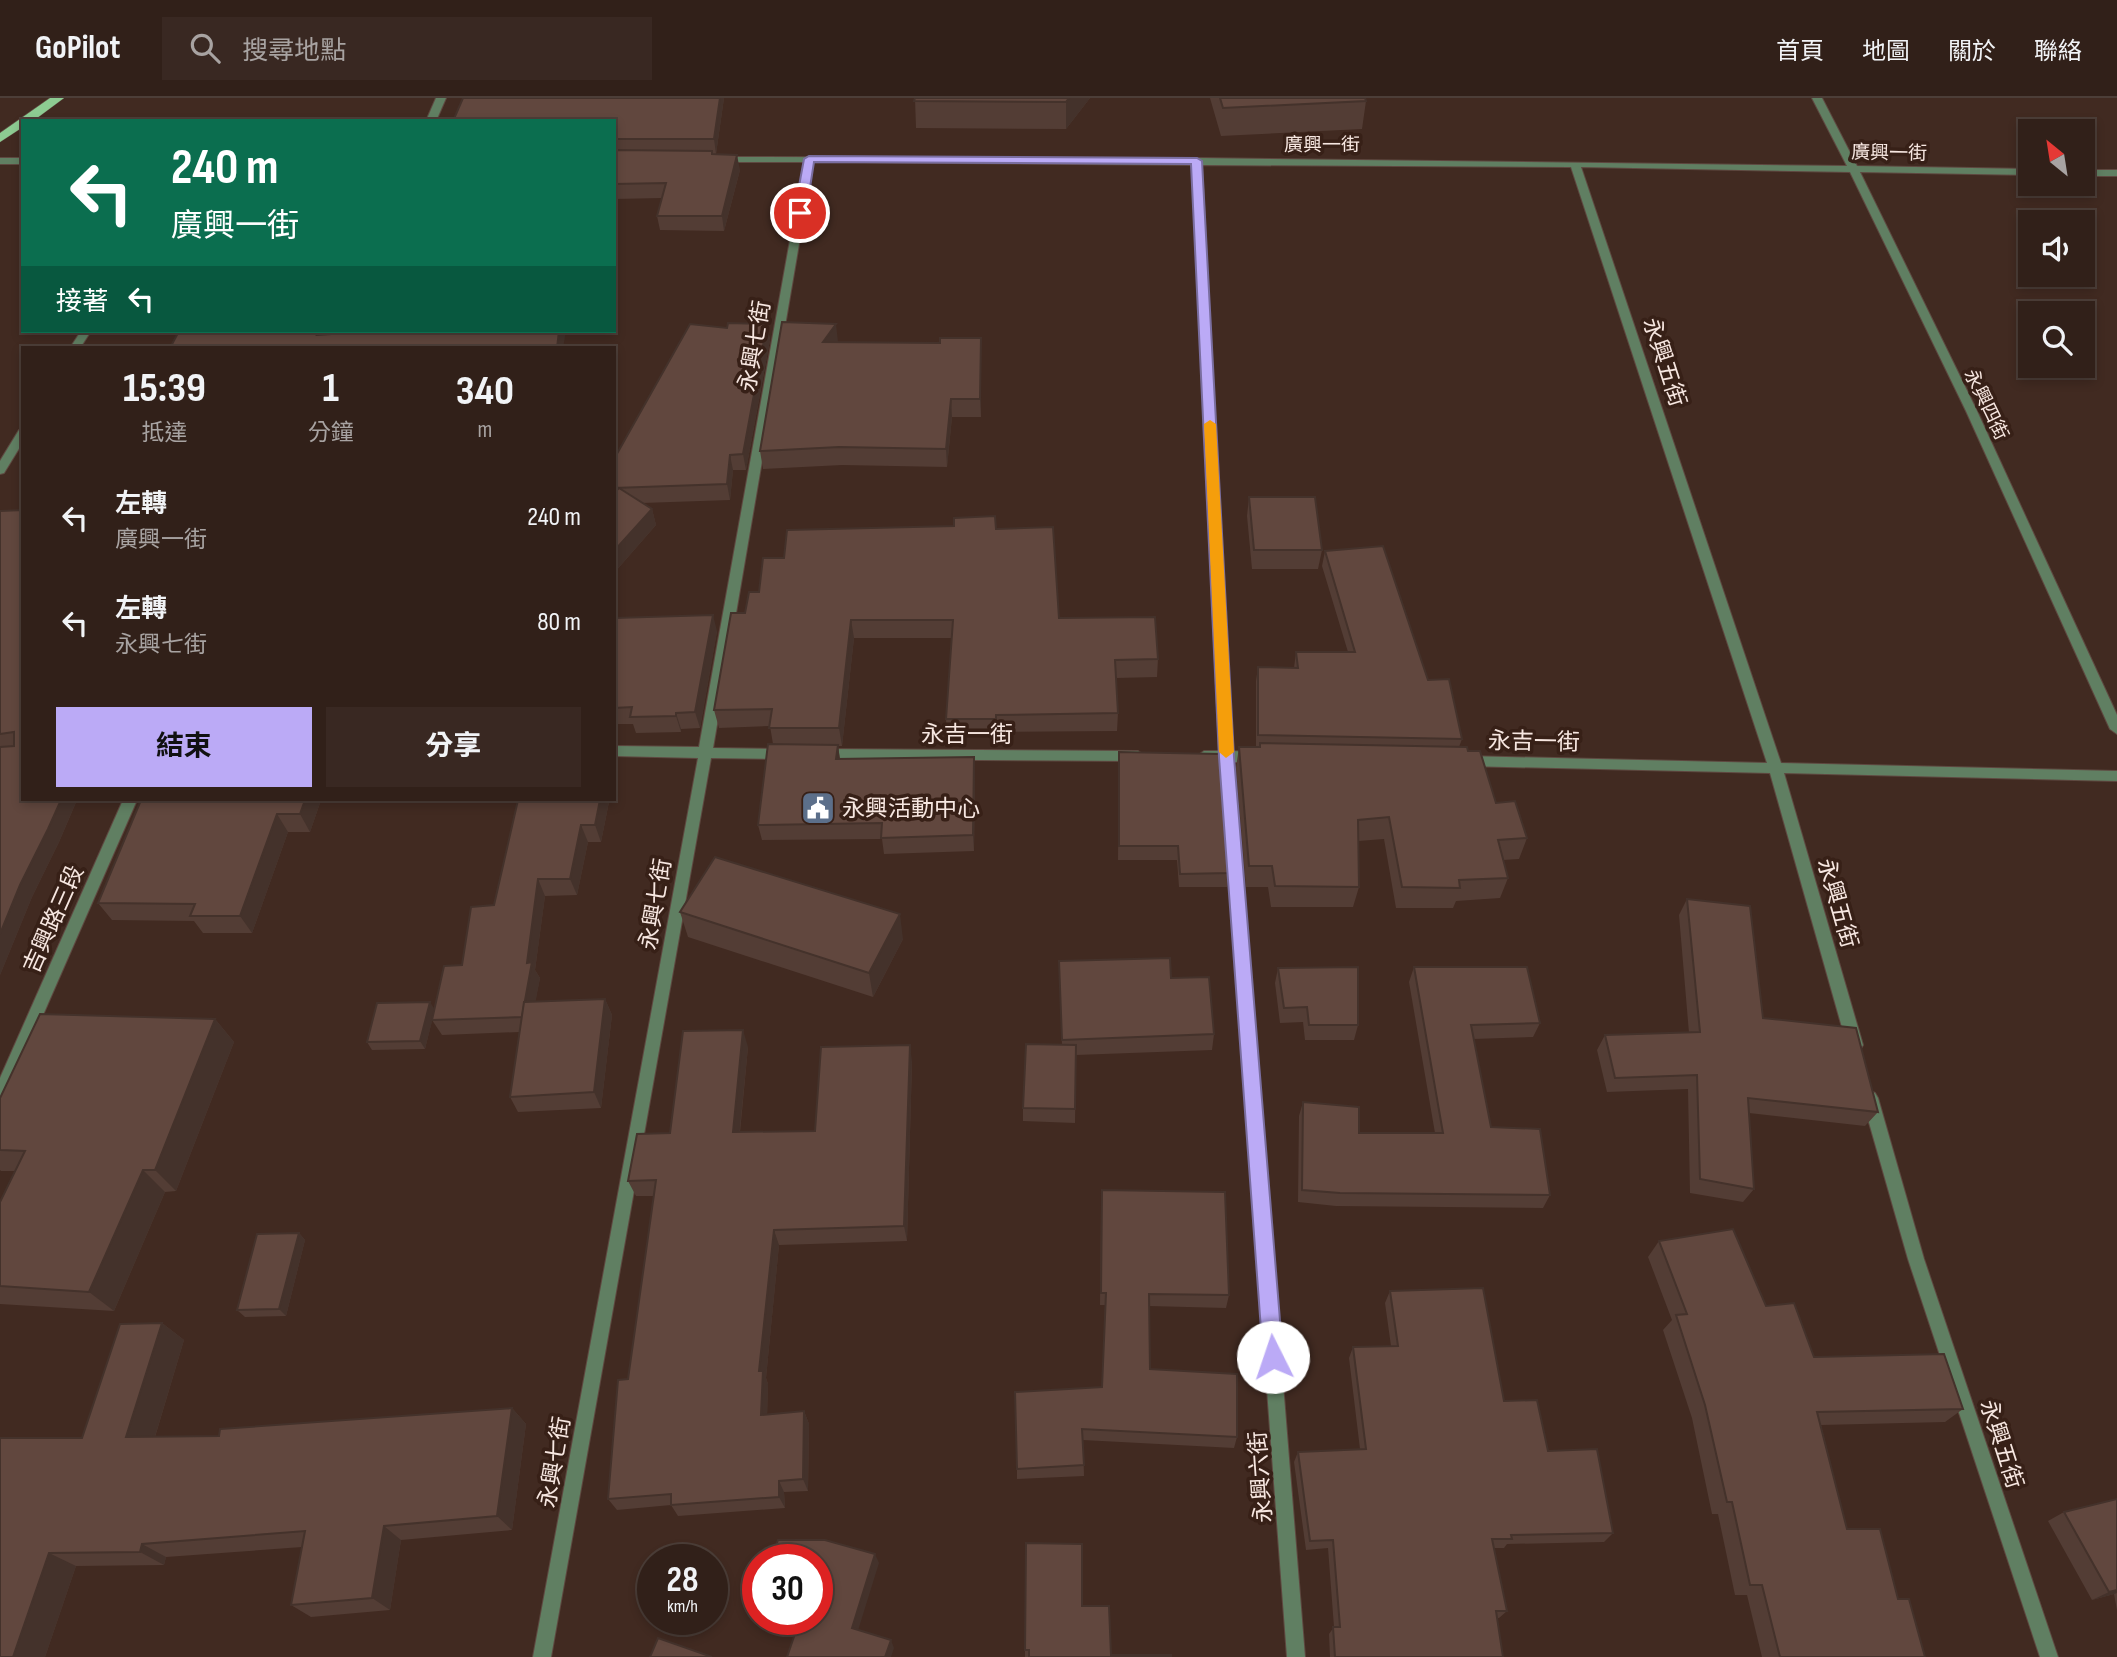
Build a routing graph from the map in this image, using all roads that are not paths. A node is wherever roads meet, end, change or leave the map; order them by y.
1 (58, 98) edge
2 (441, 98) edge
3 (1817, 98) edge
4 (27, 119) edge
5 (432, 119) edge
6 (21, 123) edge
7 (0, 138) edge
8 (712, 159) edge
9 (809, 159) junction
10 (0, 161) edge
11 (21, 161) edge
12 (1197, 161) junction
13 (1576, 164) junction
14 (1855, 169) junction
15 (2018, 172) edge
16 (2095, 173) edge
17 (2117, 173) edge
18 (21, 436) edge
19 (0, 470) edge
20 (2117, 729) edge
21 (616, 751) edge
22 (705, 753) junction
23 (1158, 756) edge
24 (1185, 756) edge
25 (1226, 757) junction
26 (1268, 757) edge
27 (1446, 760) edge
28 (1775, 766) junction
29 (2117, 776) edge
30 (130, 801) edge
31 (1859, 1059) edge
32 (1866, 1086) edge
33 (0, 1095) edge
34 (542, 1657) edge
35 (1296, 1657) edge
36 (2049, 1657) edge

1 - 4 main road
2 - 5 street
3 - 14 street, 永興四街
6 - 7 main road
8 - 9 street, 廣興一街
9 - 12 street, 廣興一街
9 - 22 street, 永興七街
10 - 11 street
12 - 13 street, 廣興一街
12 - 25 street, 永興六街
13 - 14 street, 廣興一街
13 - 28 street, 永興五街
14 - 15 street, 廣興一街
14 - 20 street, 永興四街
16 - 17 street
18 - 19 street
21 - 22 street, 永吉一街
22 - 23 street, 永吉一街
22 - 34 street, 永興七街
24 - 25 street
25 - 26 street
25 - 35 street, 永興六街
27 - 28 street, 永吉一街
28 - 29 street, 永吉一街
28 - 31 street, 永興五街
30 - 33 street, 吉興路三段
32 - 36 street, 永興五街

